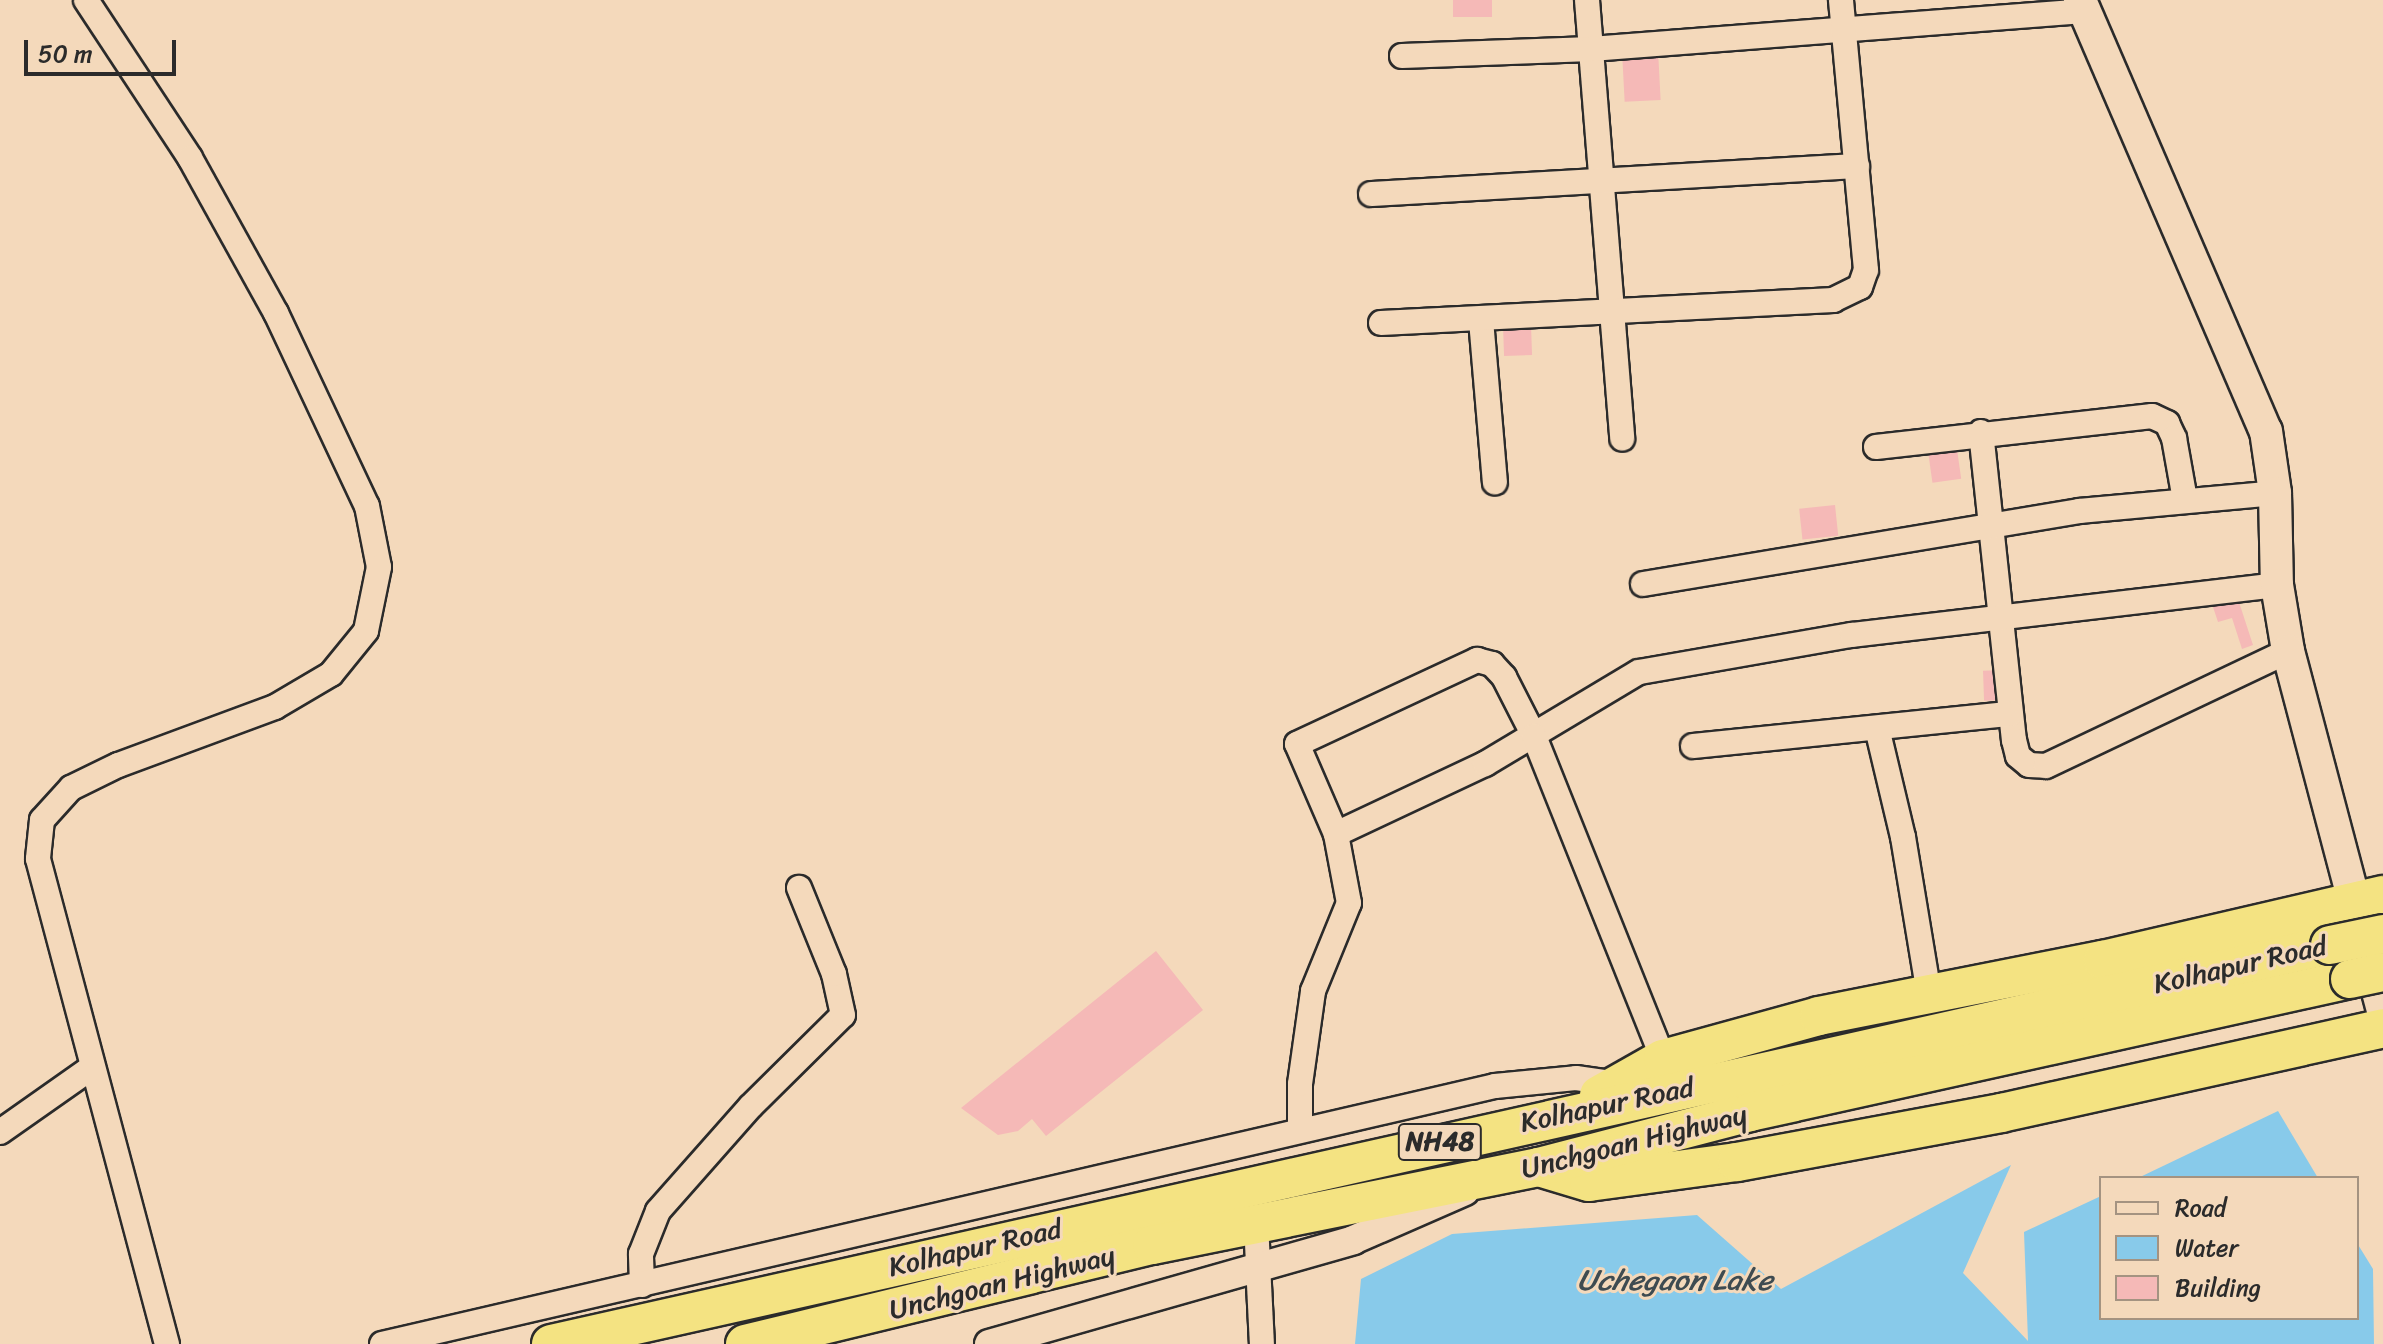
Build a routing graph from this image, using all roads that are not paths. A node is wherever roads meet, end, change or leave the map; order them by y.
1 (86, 0) edge
2 (1587, 0) edge
3 (1841, 0) edge
4 (2082, 6) edge
5 (1843, 30) junction
6 (1591, 49) junction
7 (1402, 56) dead end
8 (1857, 166) junction
9 (1605, 182) junction
10 (1371, 194) dead end
11 (1616, 311) junction
12 (1481, 320) junction
13 (1381, 323) dead end
14 (1981, 432) junction
15 (1622, 439) dead end
16 (1876, 447) dead end
17 (1495, 482) dead end
18 (2275, 493) junction
19 (2185, 500) junction
20 (1989, 526) junction
21 (1643, 584) dead end
22 (2277, 585) junction
23 (2003, 620) junction
24 (2288, 651) junction
25 (2010, 714) junction
26 (1877, 728) junction
27 (1534, 736) junction
28 (1693, 746) dead end
29 (1336, 834) junction
30 (799, 888) dead end
31 (2368, 898) edge
32 (2383, 934) edge
33 (2366, 975) edge
34 (1929, 994) junction
35 (2383, 1010) edge
36 (2383, 1028) edge
37 (1663, 1059) junction
38 (91, 1068) junction
39 (1618, 1084) junction
40 (1562, 1116) junction
41 (1300, 1128) junction
42 (0, 1132) edge
43 (1539, 1167) junction
44 (1494, 1177) junction
45 (1256, 1223) junction
46 (1259, 1267) junction
47 (642, 1285) junction
48 (167, 1344) edge
49 (382, 1344) edge
50 (551, 1344) edge
51 (745, 1344) edge
52 (989, 1344) edge
53 (1262, 1344) edge

1 - 38 street
2 - 6 street
3 - 5 street
4 - 5 street
4 - 18 main road
5 - 6 street
5 - 8 street
6 - 7 street
6 - 9 street
8 - 9 street
8 - 11 street
9 - 10 street
9 - 11 street
11 - 12 street
11 - 15 street
12 - 13 street
12 - 17 street
14 - 16 street
14 - 19 street
14 - 20 street
18 - 19 street
18 - 22 main road
19 - 20 street
20 - 21 street
20 - 23 street
22 - 23 street
22 - 24 main road
23 - 25 street
23 - 27 street
24 - 25 street
24 - 31 main road
25 - 26 street
26 - 28 street
26 - 34 street
27 - 29 street
27 - 29 street
27 - 37 street
29 - 41 street
30 - 47 street
31 - 34 highway
31 - 35 main road
32 - 40 highway, Kolhapur Road / NH48, bridge
33 - 43 highway, Unchgoan Highway / NH48
34 - 37 highway
36 - 43 highway
37 - 39 highway
38 - 42 street
38 - 48 street
39 - 40 highway
39 - 41 street
40 - 50 highway, Kolhapur Road / NH48
41 - 47 street
43 - 44 highway, Unchgoan Highway / NH48
44 - 45 highway, Unchgoan Highway / NH48
44 - 46 street
45 - 46 street
45 - 51 highway, Unchgoan Highway / NH48
46 - 52 street
46 - 53 street
47 - 49 street

